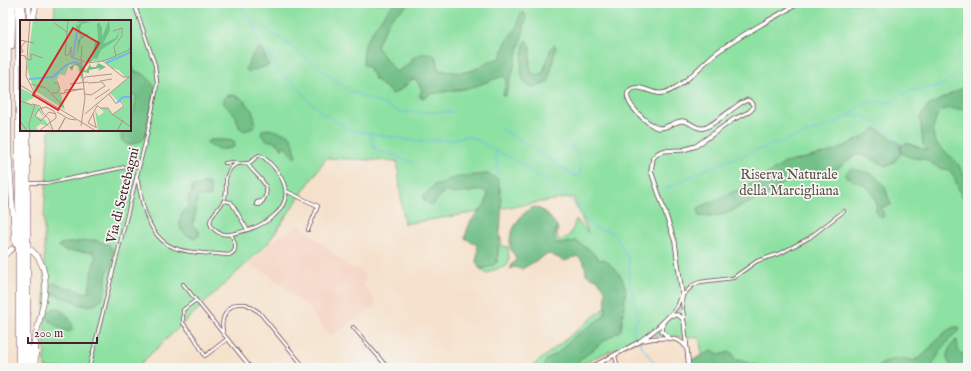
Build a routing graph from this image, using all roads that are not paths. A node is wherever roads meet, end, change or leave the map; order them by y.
1 (8, 3) edge
2 (13, 3) edge
3 (18, 3) edge
4 (24, 3) edge
5 (29, 3) edge
6 (36, 3) edge
7 (134, 3) edge
8 (799, 3) edge
9 (24, 20) edge
10 (29, 20) edge
11 (34, 20) edge
12 (9, 88) junction
13 (23, 131) edge
14 (28, 131) edge
15 (8, 142) junction
16 (225, 163) dead end
17 (247, 163) junction
18 (140, 164) junction
19 (236, 164) junction
20 (137, 178) junction
21 (32, 183) dead end
22 (134, 189) junction
23 (140, 190) junction
24 (286, 191) junction
25 (224, 201) junction
26 (263, 201) dead end
27 (3, 206) edge
28 (844, 211) dead end
29 (247, 229) junction
30 (308, 230) dead end
31 (231, 234) junction
32 (12, 249) dead end
33 (31, 250) dead end
34 (3, 256) edge
35 (183, 284) dead end
36 (682, 295) junction
37 (196, 300) junction
38 (18, 309) junction
39 (670, 315) junction
40 (40, 318) junction
41 (664, 321) junction
42 (684, 322) junction
43 (354, 327) dead end
44 (685, 329) junction
45 (224, 335) junction
46 (227, 339) junction
47 (672, 339) junction
48 (639, 342) junction
49 (686, 349) junction
50 (614, 356) junction
51 (18, 368) edge
52 (23, 368) edge
53 (29, 368) edge
54 (36, 368) edge
55 (89, 368) edge
56 (251, 368) edge
57 (305, 368) edge
58 (388, 368) edge
59 (590, 368) edge
60 (618, 368) edge
61 (689, 368) edge

1 - 12 highway
2 - 12 highway
3 - 38 highway
4 - 9 highway
5 - 10 highway
6 - 11 highway
7 - 18 street, Via di Settebagni
8 - 36 street
12 - 15 highway
13 - 52 highway
14 - 53 highway
15 - 27 highway
15 - 38 highway
16 - 19 street
17 - 19 street
17 - 24 street
17 - 26 street
18 - 20 street, Via di Settebagni
18 - 21 street
19 - 25 street
20 - 22 street, Via di Settebagni
20 - 23 street
22 - 23 street
22 - 55 street, Via di Settebagni
23 - 31 street
24 - 29 street
24 - 30 street
25 - 29 street
25 - 31 street
28 - 36 street
29 - 31 street
32 - 34 highway
33 - 40 highway
35 - 37 street
36 - 39 street
36 - 42 street
37 - 45 street
37 - 46 street
38 - 51 highway
39 - 41 street
39 - 42 street
40 - 53 highway
40 - 54 highway
41 - 47 street
41 - 48 street
42 - 44 street
43 - 58 street
44 - 47 street
44 - 49 street
45 - 46 street
45 - 57 street
46 - 56 street
47 - 48 street
47 - 49 street
48 - 50 street
49 - 61 street
50 - 59 street
50 - 60 street

